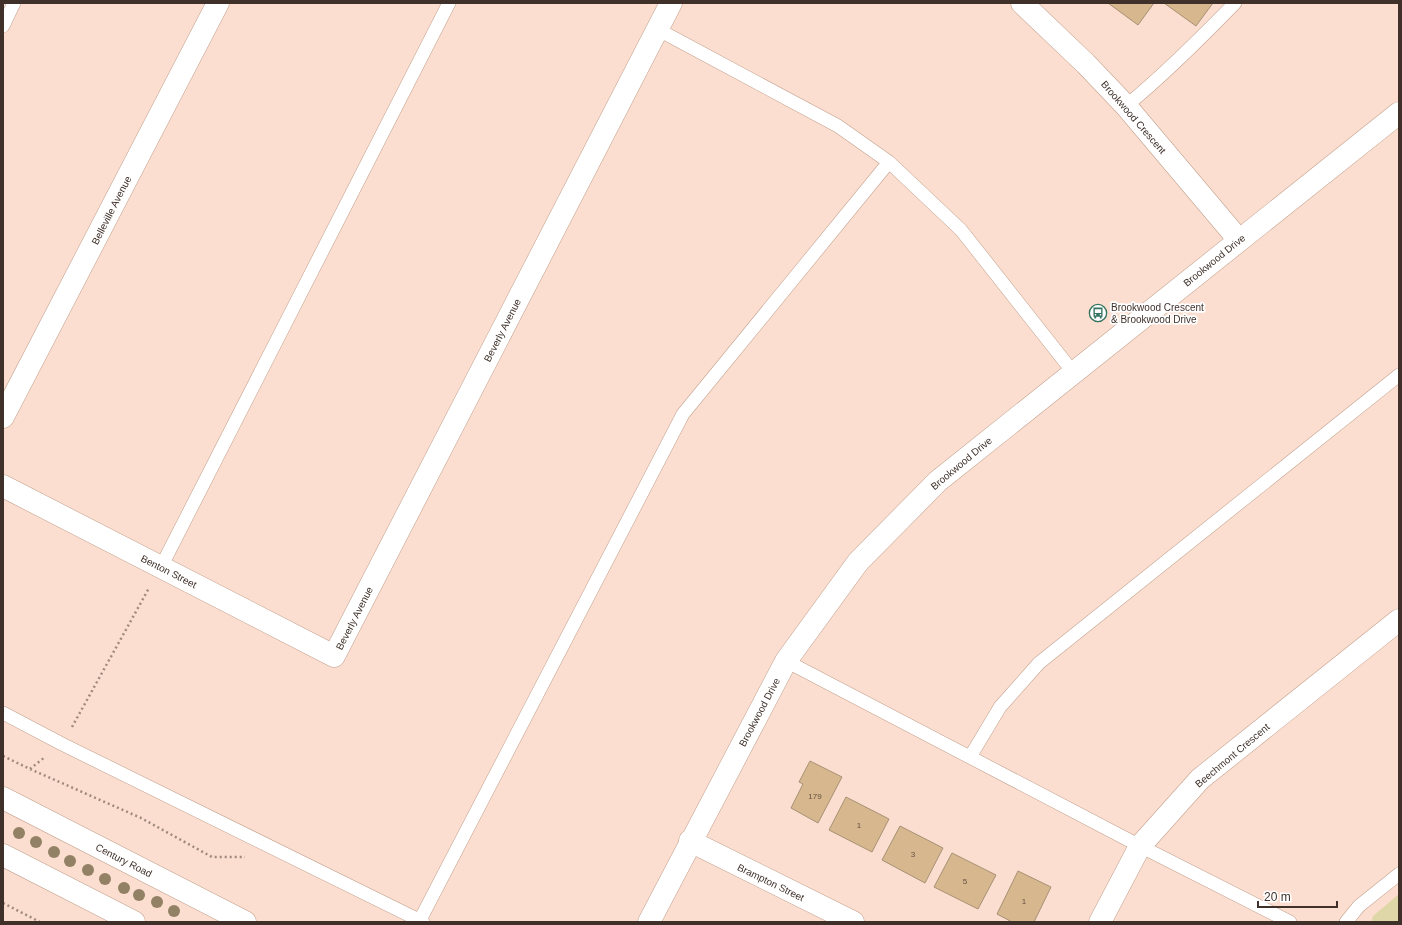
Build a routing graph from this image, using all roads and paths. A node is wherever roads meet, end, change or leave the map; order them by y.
1 (14, 3) edge
2 (218, 3) edge
3 (449, 3) edge
4 (670, 3) edge
5 (1022, 3) edge
6 (1235, 3) edge
7 (3, 26) edge
8 (657, 29) junction
9 (1126, 106) junction
10 (1399, 113) edge
11 (889, 162) junction
12 (1239, 240) junction
13 (1073, 372) junction
14 (1399, 375) edge
15 (3, 417) edge
16 (3, 486) edge
17 (161, 567) junction
18 (1399, 620) edge
19 (334, 656) joint
20 (786, 661) junction
21 (3, 713) edge
22 (62, 744) junction
23 (3, 756) edge
24 (970, 758) junction
25 (30, 769) junction
26 (3, 798) edge
27 (690, 841) junction
28 (1140, 846) junction
29 (3, 855) edge
30 (246, 857) dead end
31 (1399, 874) edge
32 (3, 903) edge
33 (422, 921) edge
34 (40, 922) edge
35 (134, 922) edge
36 (245, 922) edge
37 (649, 922) edge
38 (853, 922) edge
39 (1100, 922) edge
40 (1290, 922) edge
41 (1346, 922) edge

1 - 7 lane
2 - 15 street, Belleville Avenue
3 - 17 lane
4 - 8 street, Beverly Avenue
5 - 9 street, Brookwood Crescent
6 - 9 lane
8 - 11 lane
8 - 19 street, Beverly Avenue
9 - 12 street, Brookwood Crescent
10 - 12 street, Brookwood Drive
11 - 13 lane
11 - 33 lane
12 - 13 street, Brookwood Drive
13 - 20 street, Brookwood Drive
14 - 24 lane
16 - 17 street, Benton Street
17 - 19 street, Benton Street
17 - 22 path
18 - 28 street, Beechmont Crescent
20 - 24 lane
20 - 27 street, Brookwood Drive
21 - 22 lane
22 - 25 path
22 - 33 lane
23 - 25 path
24 - 28 lane
25 - 30 path
26 - 36 street, Century Road
27 - 37 street, Brookwood Drive
27 - 38 street, Brampton Street
28 - 39 street, Beechmont Crescent
28 - 40 lane
29 - 35 street
31 - 41 lane
32 - 34 path

